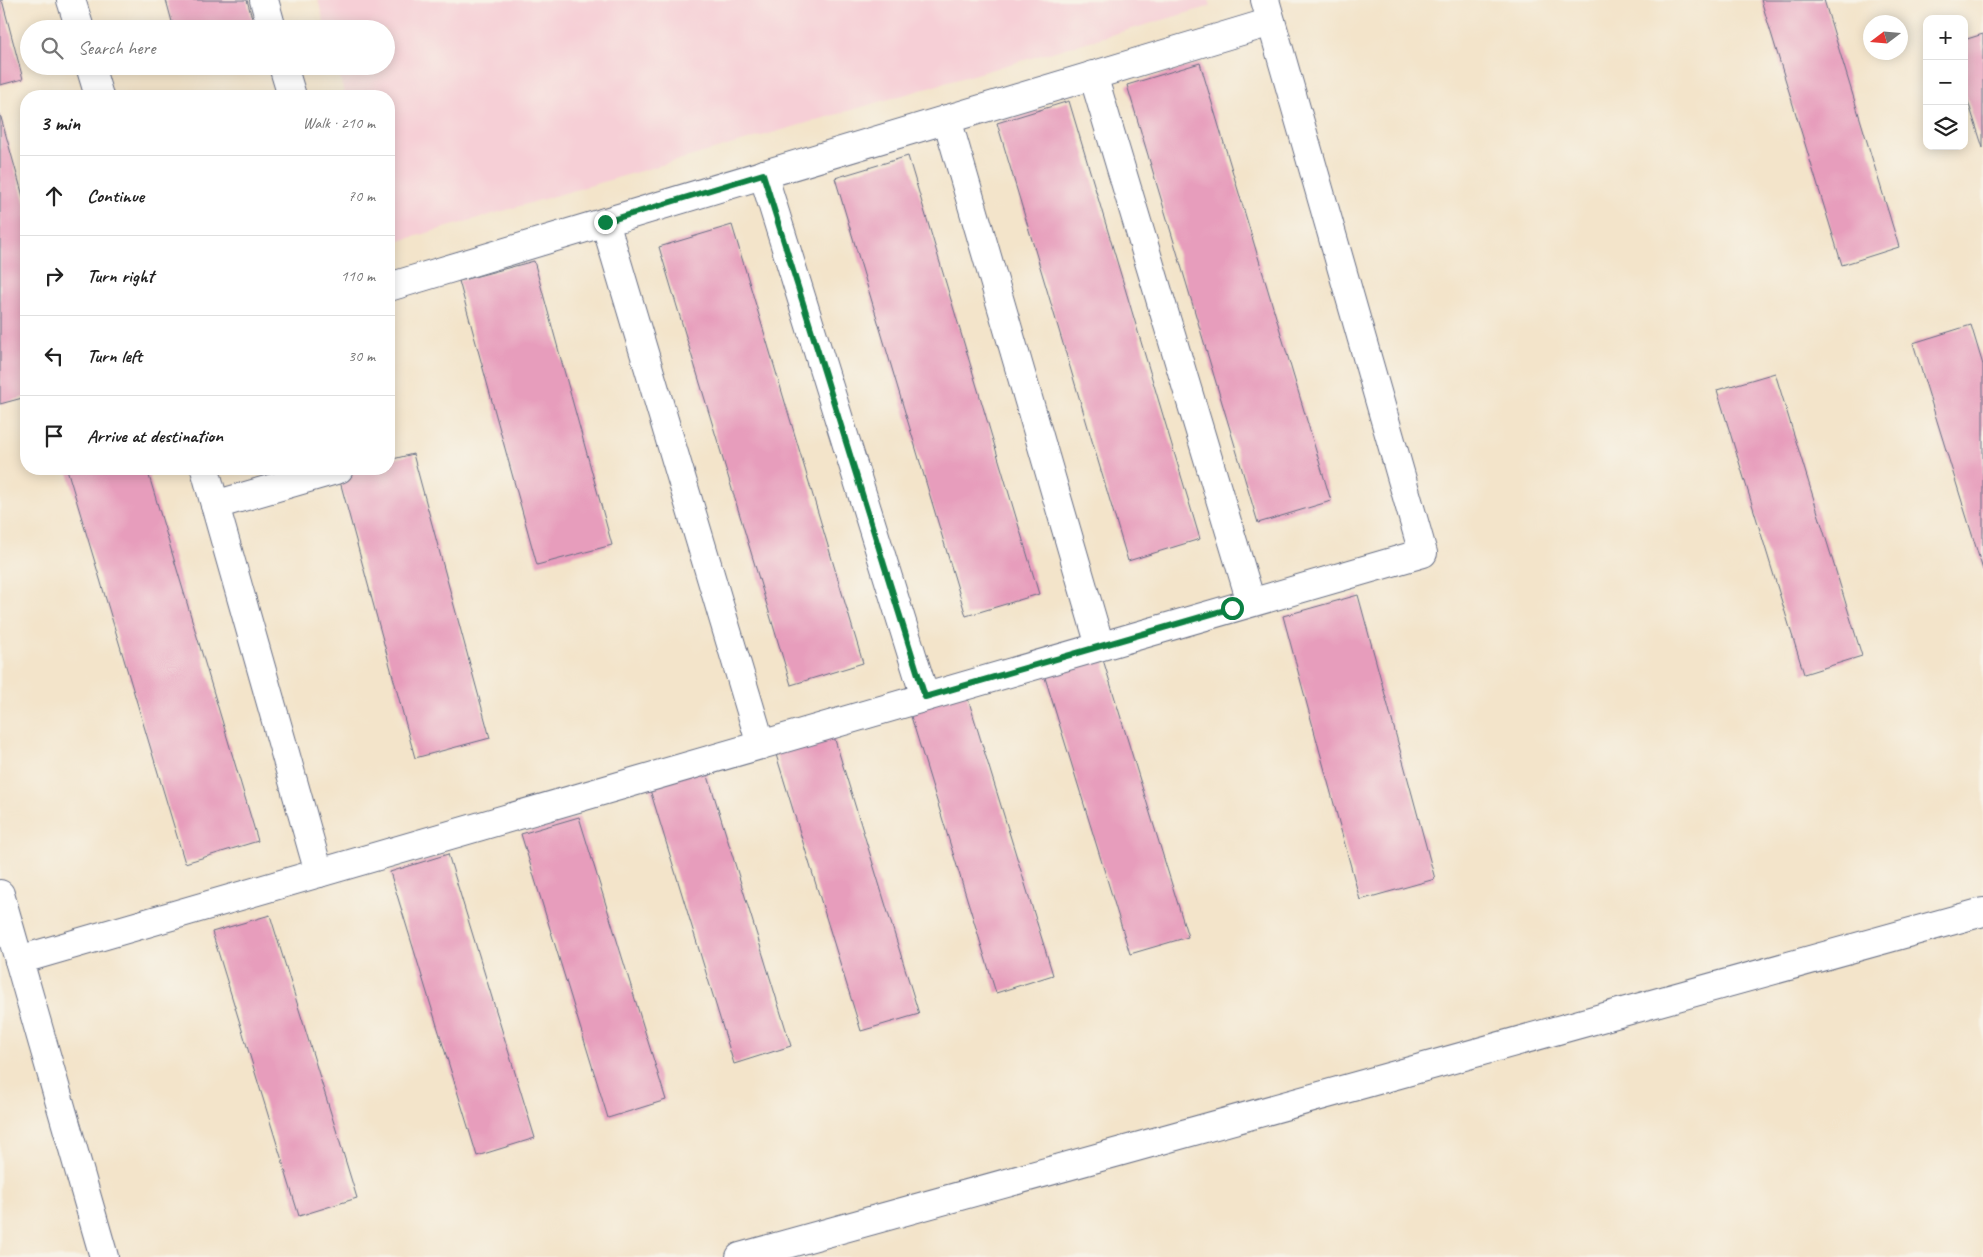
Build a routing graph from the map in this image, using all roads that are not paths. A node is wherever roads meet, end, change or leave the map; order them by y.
1 (71, 0) edge
2 (264, 0) edge
3 (1268, 11) edge
4 (77, 20) edge
5 (270, 20) edge
6 (93, 75) edge
7 (286, 75) edge
8 (1093, 75) junction
9 (97, 90) edge
10 (290, 90) edge
11 (947, 119) junction
12 (763, 174) junction
13 (605, 222) junction
14 (395, 285) edge
15 (207, 475) edge
16 (318, 475) edge
17 (216, 505) junction
18 (1251, 602) junction
19 (1100, 646) junction
20 (925, 697) junction
21 (761, 745) junction
22 (319, 873) junction
23 (0, 894) edge
24 (1983, 912) edge
25 (19, 960) junction
26 (104, 1257) edge
27 (740, 1257) edge

1 - 4 street
2 - 5 street
3 - 8 street
3 - 18 street
6 - 9 street
7 - 10 street
8 - 11 street
8 - 18 street
11 - 12 street
11 - 19 street
12 - 13 street
12 - 20 street
13 - 14 street
13 - 21 street
15 - 17 street
16 - 17 street
17 - 22 street
18 - 19 street
19 - 20 street
20 - 21 street
21 - 22 street
22 - 25 street
23 - 25 street
24 - 27 street
25 - 26 street

